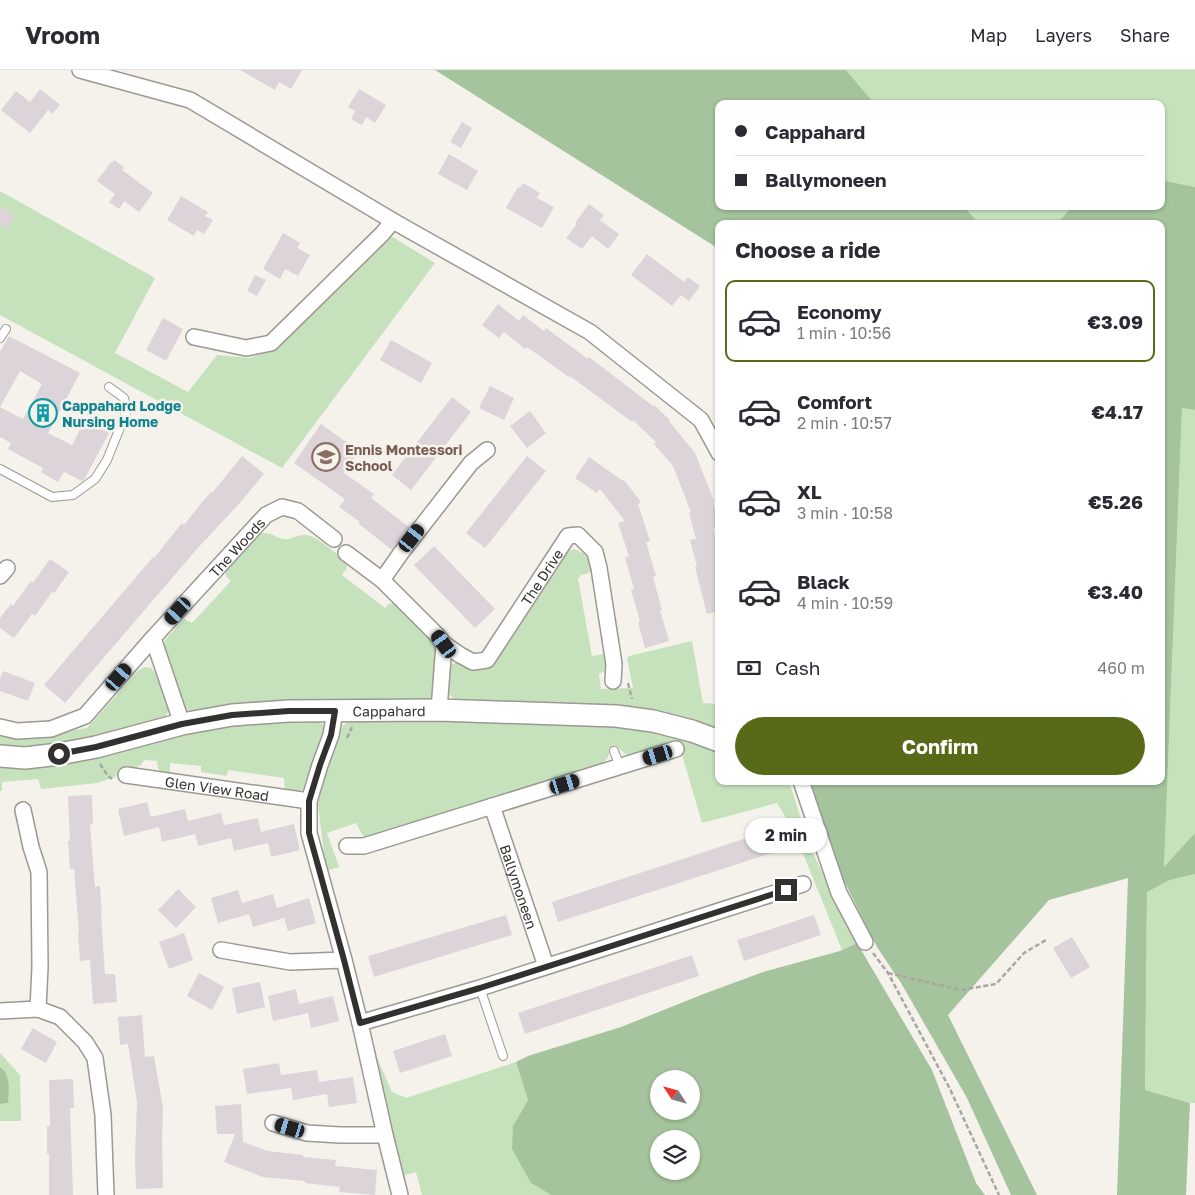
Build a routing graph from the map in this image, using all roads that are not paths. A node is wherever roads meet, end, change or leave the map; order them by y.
1 (80, 70) edge
2 (393, 221) junction
3 (6, 329) dead end
4 (194, 337) dead end
5 (0, 338) edge
6 (109, 387) dead end
7 (715, 446) edge
8 (487, 450) dead end
9 (0, 469) edge
10 (334, 539) dead end
11 (346, 553) dead end
12 (382, 580) junction
13 (153, 638) junction
14 (444, 644) junction
15 (613, 680) dead end
16 (439, 710) junction
17 (335, 711) junction
18 (182, 724) junction
19 (0, 727) edge
20 (715, 740) edge
21 (676, 749) dead end
22 (614, 751) dead end
23 (0, 756) edge
24 (620, 767) junction
25 (126, 774) dead end
26 (802, 785) edge
27 (309, 801) junction
28 (492, 806) junction
29 (24, 810) dead end
30 (347, 846) dead end
31 (803, 884) dead end
32 (864, 942) road end
33 (221, 950) dead end
34 (344, 960) junction
35 (546, 966) junction
36 (480, 988) junction
37 (38, 1010) junction
38 (0, 1011) edge
39 (360, 1023) junction
40 (503, 1056) dead end
41 (273, 1123) dead end
42 (385, 1135) junction
43 (106, 1195) edge
44 (400, 1195) edge

1 - 2 street
2 - 4 street
2 - 7 street
3 - 5 lane
6 - 9 lane
8 - 12 street
10 - 13 street, The Woods
11 - 12 street
12 - 14 street
13 - 18 street
13 - 19 street, The Woods
14 - 15 street, The Drive
14 - 16 street
16 - 17 main road, Cappahard
16 - 20 main road, Cappahard
17 - 18 main road, Cappahard
17 - 27 street
18 - 23 main road, Cappahard
21 - 24 street
22 - 24 lane
24 - 28 street
25 - 27 street, Glen View Road
26 - 32 street
27 - 34 street
28 - 30 street
28 - 35 street, Ballymoneen
29 - 37 street
31 - 35 street
33 - 34 street
34 - 39 street
35 - 36 street
36 - 39 street
36 - 40 lane
37 - 38 street
37 - 43 street
39 - 42 street
41 - 42 street
42 - 44 street

